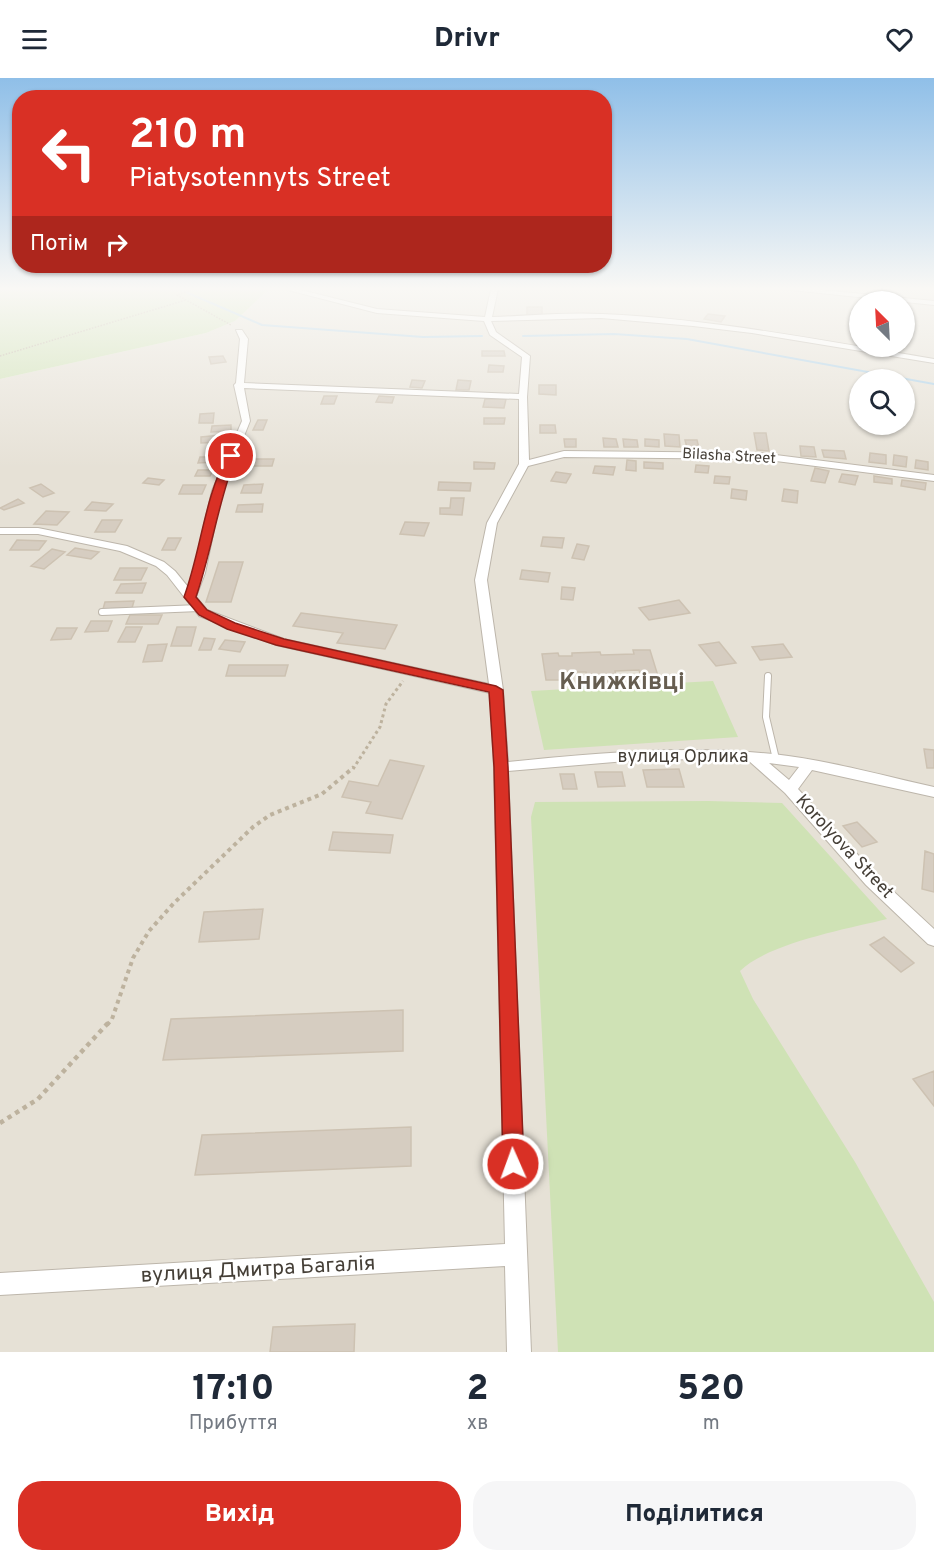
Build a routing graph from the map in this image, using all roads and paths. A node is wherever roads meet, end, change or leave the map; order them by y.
1 (25, 348) edge
2 (243, 348) edge
3 (515, 348) edge
4 (858, 348) edge
5 (0, 356) edge
6 (934, 361) edge
7 (238, 385) junction
8 (523, 397) junction
9 (524, 464) junction
10 (934, 477) edge
11 (0, 531) edge
12 (190, 597) junction
13 (199, 608) junction
14 (102, 612) dead end
15 (413, 672) junction
16 (768, 676) dead end
17 (496, 690) junction
18 (753, 757) junction
19 (776, 759) junction
20 (808, 765) junction
21 (501, 767) junction
22 (790, 789) junction
23 (934, 792) edge
24 (934, 939) edge
25 (0, 1123) edge
26 (516, 1254) junction
27 (0, 1284) edge
28 (519, 1352) edge

1 - 5 path
2 - 7 street
3 - 8 street
4 - 6 street
7 - 8 street
7 - 12 street
8 - 9 street
9 - 10 street, Bilasha Street
9 - 17 street
11 - 12 street
12 - 13 street
13 - 14 lane
13 - 15 street
15 - 17 street
15 - 25 path
16 - 19 lane
17 - 21 street
18 - 19 street, вулиця Орлика
18 - 21 street, вулиця Орлика
18 - 22 street, Korolyova Street
19 - 20 street, вулиця Орлика
20 - 22 street
20 - 23 street, вулиця Орлика
21 - 26 street
22 - 24 street, Korolyova Street
26 - 27 street, вулиця Дмитра Багалія
26 - 28 street

